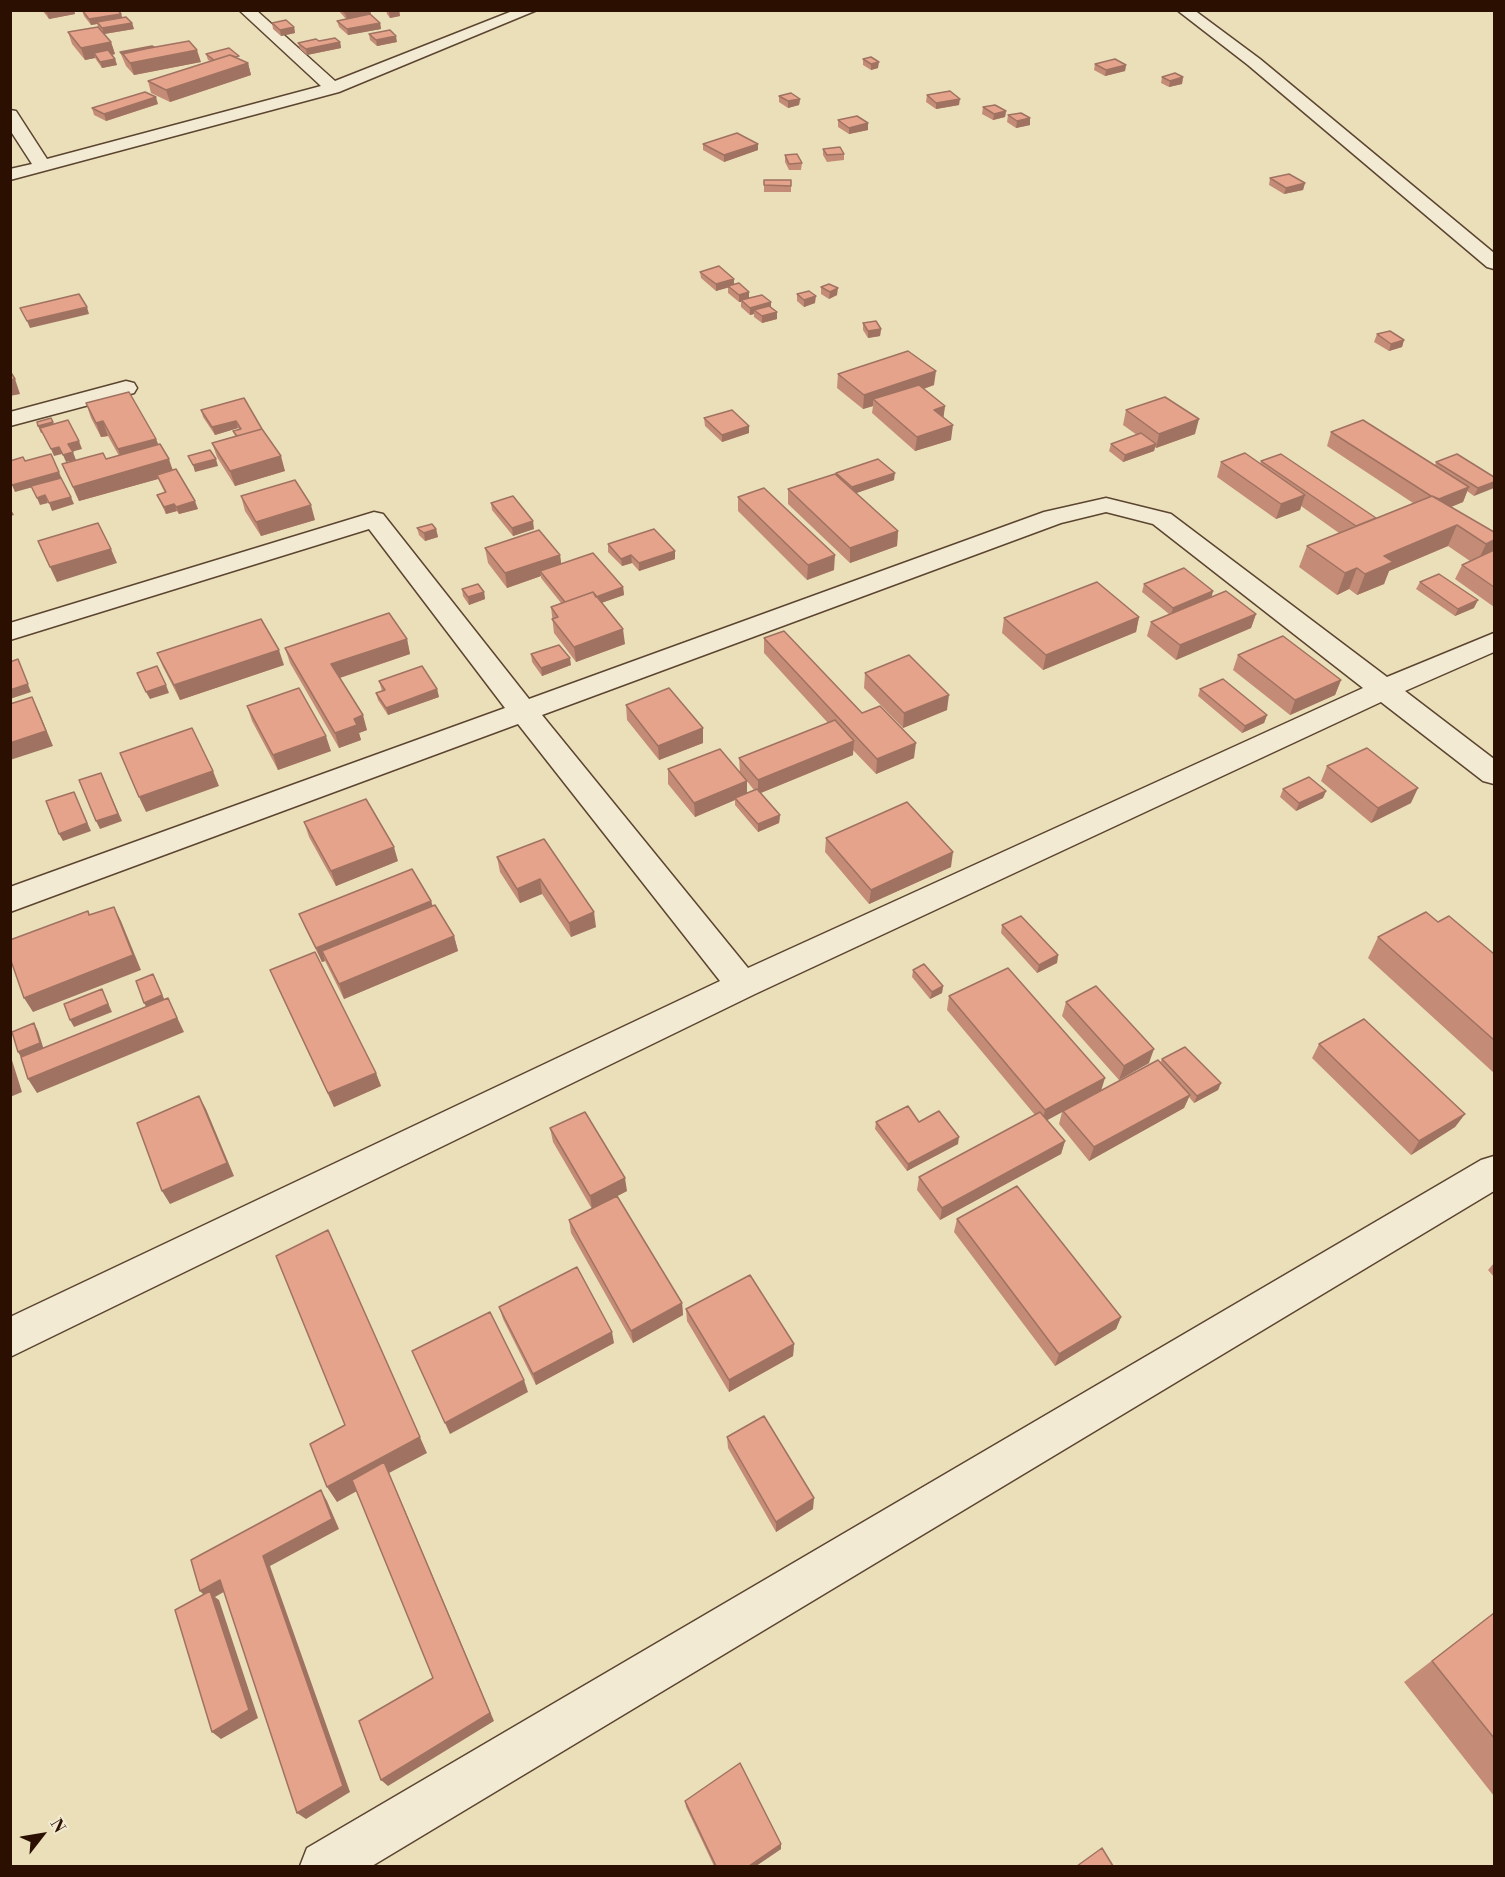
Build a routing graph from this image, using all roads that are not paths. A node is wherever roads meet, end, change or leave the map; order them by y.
1 (246, 10) edge
2 (1184, 10) edge
3 (524, 11) edge
4 (333, 88) junction
5 (10, 115) edge
6 (43, 167) junction
7 (10, 175) edge
8 (1494, 263) edge
9 (126, 388) dead end
10 (10, 418) edge
11 (10, 632) edge
12 (1494, 642) edge
13 (1382, 690) junction
14 (523, 711) junction
15 (1494, 774) edge
16 (10, 900) edge
17 (743, 985) junction
18 (1494, 1172) edge
19 (10, 1338) edge
20 (325, 1866) edge

1 - 4 street
2 - 8 street
3 - 4 street
4 - 6 street
5 - 6 street
6 - 7 street
9 - 10 street
11 - 14 street
12 - 13 street
13 - 14 street
13 - 15 street
13 - 17 street
14 - 16 street
14 - 17 street
17 - 19 street
18 - 20 street

